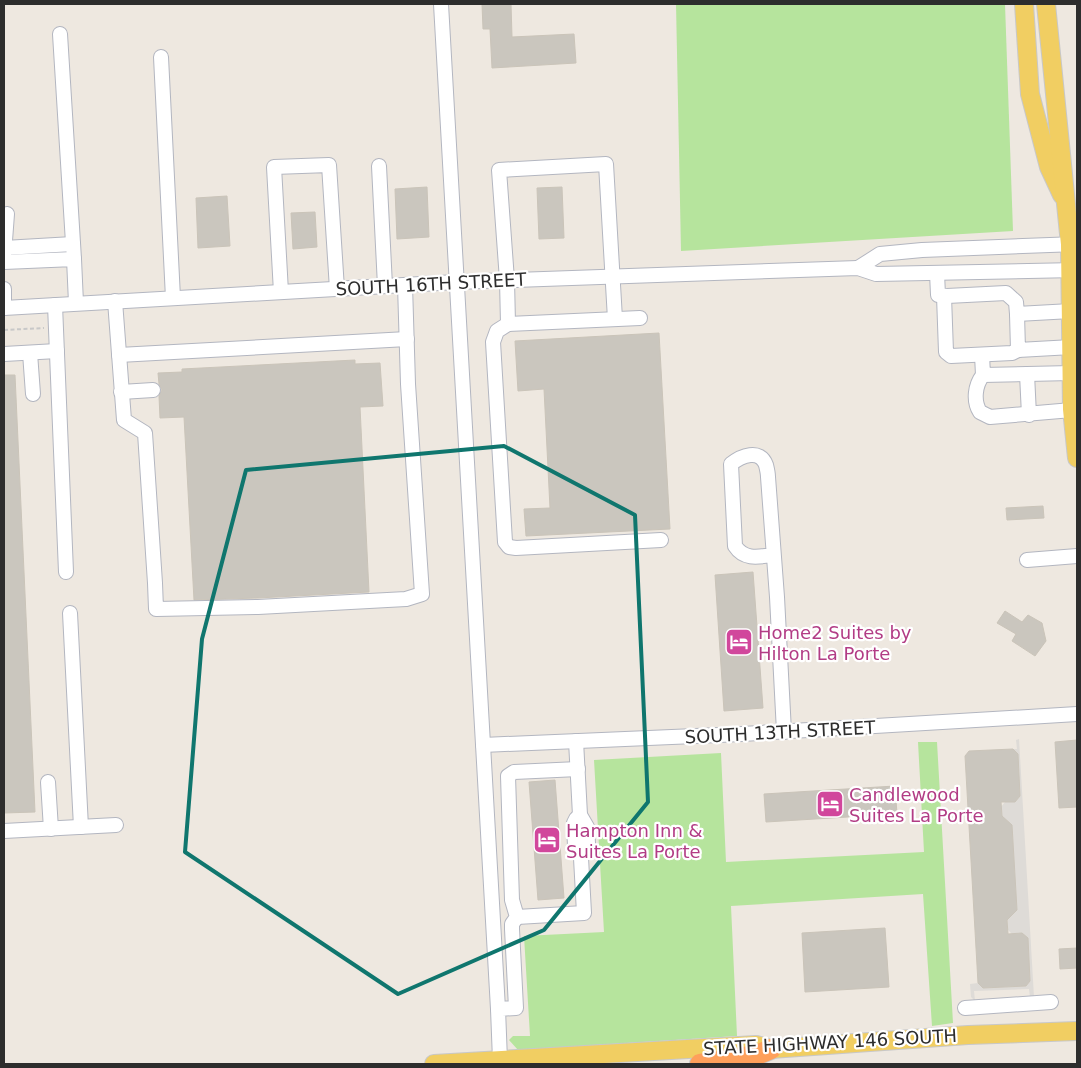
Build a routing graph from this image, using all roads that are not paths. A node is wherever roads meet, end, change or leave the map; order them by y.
1 (441, 4) edge
2 (1024, 4) edge
3 (1046, 4) edge
4 (60, 34) dead end
5 (161, 57) dead end
6 (379, 166) dead end
7 (1067, 208) junction
8 (7, 214) dead end
9 (73, 244) junction
10 (1074, 244) edge
11 (4, 245) edge
12 (74, 259) junction
13 (4, 262) edge
14 (858, 268) junction
15 (1074, 270) edge
16 (937, 273) junction
17 (613, 276) junction
18 (507, 280) junction
19 (456, 282) junction
20 (405, 285) junction
21 (385, 286) junction
22 (4, 289) edge
23 (337, 289) junction
24 (281, 292) junction
25 (944, 296) junction
26 (173, 298) junction
27 (115, 301) junction
28 (76, 303) junction
29 (55, 304) junction
30 (4, 308) edge
31 (1071, 311) junction
32 (1017, 314) junction
33 (640, 318) dead end
34 (615, 319) junction
35 (508, 324) junction
36 (407, 339) junction
37 (1072, 347) junction
38 (1018, 350) junction
39 (57, 351) junction
40 (30, 353) junction
41 (4, 354) edge
42 (119, 355) junction
43 (982, 355) junction
44 (1072, 373) junction
45 (1027, 374) junction
46 (983, 375) junction
47 (153, 390) dead end
48 (121, 392) junction
49 (33, 394) dead end
50 (1072, 410) junction
51 (1029, 415) junction
52 (1077, 458) edge
53 (661, 540) dead end
54 (773, 556) junction
55 (1077, 556) edge
56 (1027, 560) dead end
57 (66, 572) dead end
58 (70, 613) dead end
59 (1077, 714) edge
60 (784, 732) junction
61 (576, 741) junction
62 (483, 745) junction
63 (578, 769) junction
64 (48, 782) dead end
65 (116, 825) dead end
66 (81, 827) junction
67 (51, 829) junction
68 (4, 831) edge
69 (517, 917) junction
70 (1051, 1002) dead end
71 (965, 1008) dead end
72 (498, 1010) junction
73 (1077, 1031) edge
74 (771, 1049) junction
75 (500, 1060) junction
76 (434, 1064) edge
77 (700, 1064) edge

1 - 19 street
2 - 7 main road
3 - 7 main road
4 - 9 street
5 - 26 street
6 - 21 street
7 - 10 main road
8 - 11 street
9 - 11 street
9 - 12 street
10 - 14 street
10 - 15 main road
12 - 13 street
12 - 28 street
14 - 16 street, SOUTH 16TH STREET
14 - 17 street, SOUTH 16TH STREET
15 - 16 street, SOUTH 16TH STREET
15 - 31 main road
16 - 25 street
17 - 18 street, SOUTH 16TH STREET
17 - 18 street
17 - 34 street
18 - 19 street, SOUTH 16TH STREET
18 - 35 street
19 - 20 street, SOUTH 16TH STREET
19 - 62 street
20 - 21 street, SOUTH 16TH STREET
20 - 36 street
21 - 23 street, SOUTH 16TH STREET
22 - 30 street
23 - 24 street, SOUTH 16TH STREET
23 - 24 street
24 - 26 street, SOUTH 16TH STREET
25 - 32 street
25 - 43 street
26 - 27 street, SOUTH 16TH STREET
27 - 28 street, SOUTH 16TH STREET
27 - 42 street
28 - 29 street, SOUTH 16TH STREET
29 - 30 street, SOUTH 16TH STREET
29 - 39 street
31 - 32 street
31 - 37 main road
32 - 38 street
33 - 34 street
34 - 35 street
35 - 53 street
36 - 42 street
36 - 48 street
37 - 38 street
37 - 44 main road
38 - 43 street
39 - 40 street
39 - 57 street
40 - 41 street
40 - 49 street
42 - 48 street
43 - 46 street
44 - 45 street
44 - 50 main road
45 - 46 street
45 - 51 street
46 - 51 street
47 - 48 street
50 - 51 street
50 - 52 main road
54 - 54 street
54 - 60 street
55 - 56 street
58 - 66 street
59 - 60 street, SOUTH 13TH STREET
60 - 61 street, SOUTH 13TH STREET
61 - 62 street, SOUTH 13TH STREET
61 - 63 street
62 - 72 street
63 - 69 street
63 - 69 street
64 - 67 street
65 - 66 street
66 - 67 street
67 - 68 street
69 - 72 street
70 - 71 street
72 - 75 street
73 - 74 main road, STATE HIGHWAY 146 SOUTH
74 - 75 main road, STATE HIGHWAY 146 SOUTH
74 - 77 highway
75 - 76 main road, STATE HIGHWAY 146 SOUTH

